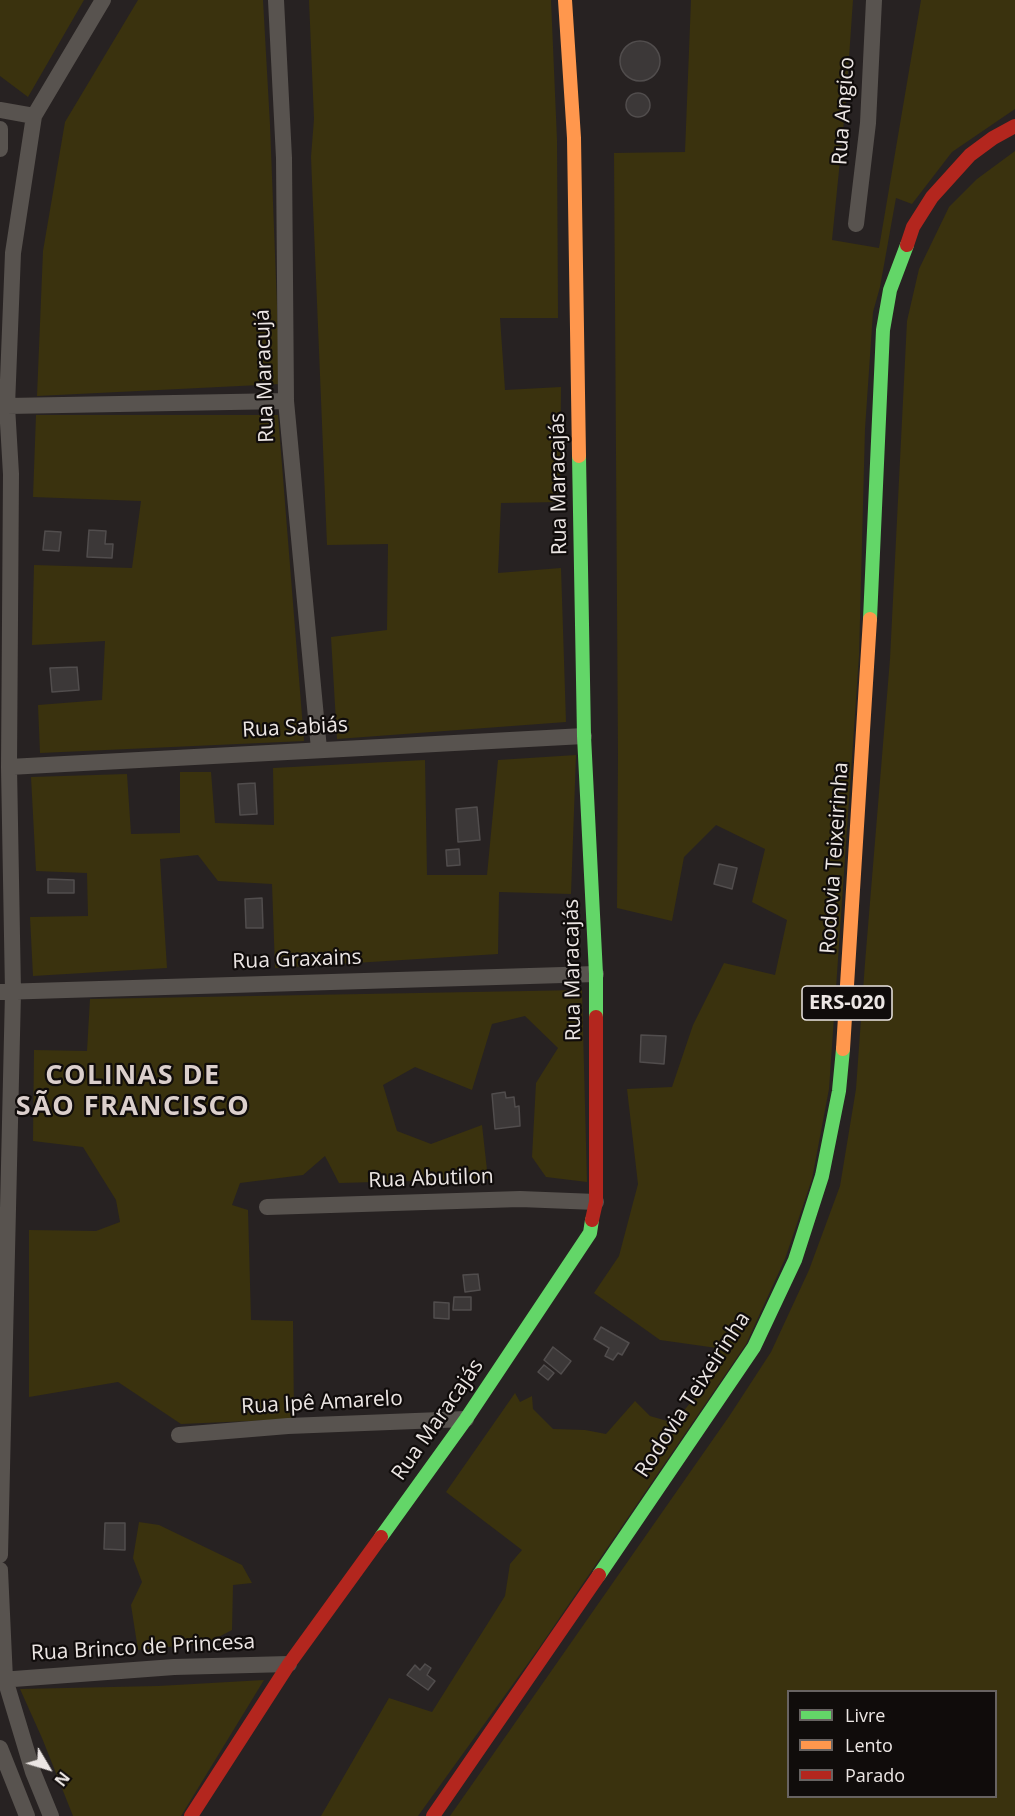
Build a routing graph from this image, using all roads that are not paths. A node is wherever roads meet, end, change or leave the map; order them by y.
1 (103, 0) edge
2 (276, 0) edge
3 (565, 0) edge
4 (874, 0) edge
5 (0, 110) edge
6 (34, 116) junction
7 (1015, 126) edge
8 (0, 129) edge
9 (0, 149) edge
10 (856, 224) dead end
11 (6, 252) edge
12 (286, 401) junction
13 (7, 406) junction
14 (6, 474) edge
15 (584, 736) junction
16 (319, 749) junction
17 (9, 767) junction
18 (596, 974) junction
19 (6, 992) edge
20 (596, 1202) junction
21 (267, 1207) dead end
22 (2, 1354) edge
23 (466, 1419) junction
24 (179, 1435) dead end
25 (0, 1555) edge
26 (0, 1570) edge
27 (289, 1664) junction
28 (2, 1680) edge
29 (0, 1748) edge
30 (27, 1816) edge
31 (51, 1816) edge
32 (191, 1816) edge
33 (433, 1816) edge

1 - 6 street
2 - 12 street, Rua Maracujá
3 - 15 street, Rua Maracajás
4 - 10 street, Rua Angico
5 - 6 street
6 - 11 street
7 - 33 street, Rodovia Teixeirinha / ERS-020
8 - 9 street
11 - 13 street
12 - 13 street
12 - 16 street, Rua Maracujá
13 - 14 street
14 - 17 street
15 - 16 street, Rua Sabiás
15 - 18 street, Rua Maracajás
16 - 17 street, Rua Sabiás
17 - 19 street
18 - 19 street, Rua Graxains
18 - 20 street, Rua Maracajás
19 - 22 street
20 - 21 street, Rua Abutilon
20 - 23 street, Rua Maracajás
22 - 25 street
23 - 24 street, Rua Ipê Amarelo
23 - 27 street, Rua Maracajás
26 - 28 street
27 - 28 street, Rua Brinco de Princesa
27 - 32 street, Rua Maracajás
28 - 31 street
29 - 30 street

